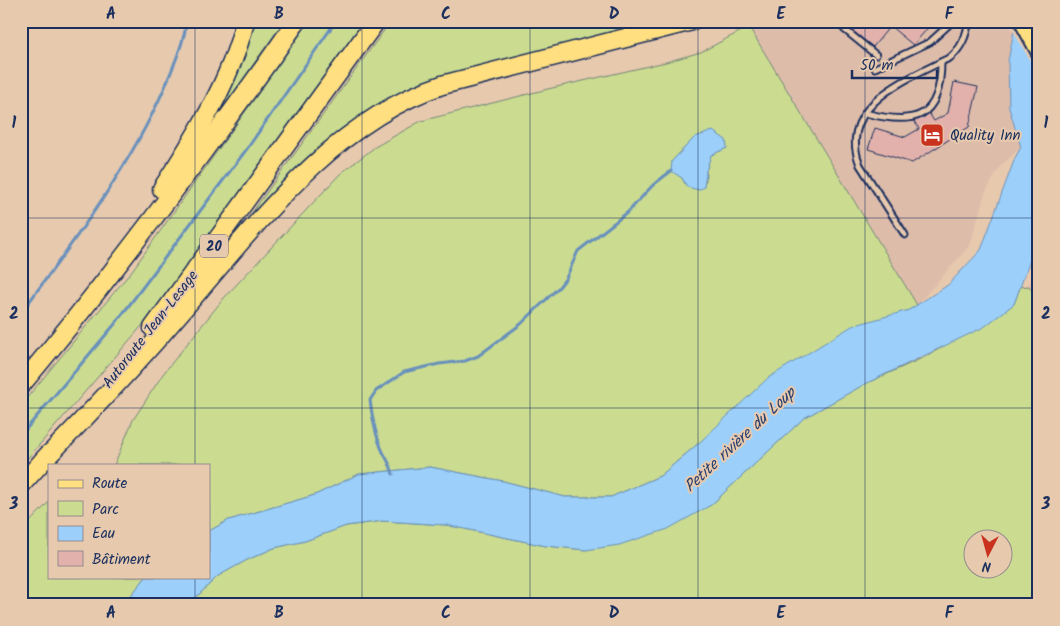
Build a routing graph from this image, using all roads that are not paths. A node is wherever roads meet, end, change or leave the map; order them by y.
1 (245, 21) edge
2 (297, 21) edge
3 (376, 21) edge
4 (692, 21) edge
5 (840, 21) edge
6 (953, 21) edge
7 (969, 21) edge
8 (1022, 21) edge
9 (1039, 52) edge
10 (876, 55) dead end
11 (940, 62) junction
12 (875, 68) dead end
13 (865, 114) junction
14 (905, 236) dead end
15 (88, 306) junction
16 (21, 385) edge
17 (42, 462) junction
18 (21, 485) edge

1 - 15 highway
2 - 15 highway
3 - 17 highway, Autoroute Jean-Lesage / 20
4 - 17 highway
5 - 10 lane
6 - 12 lane
7 - 11 lane
8 - 9 main road
11 - 13 lane
11 - 13 lane
13 - 14 lane
15 - 16 highway
17 - 18 highway, Autoroute Jean-Lesage / 20

